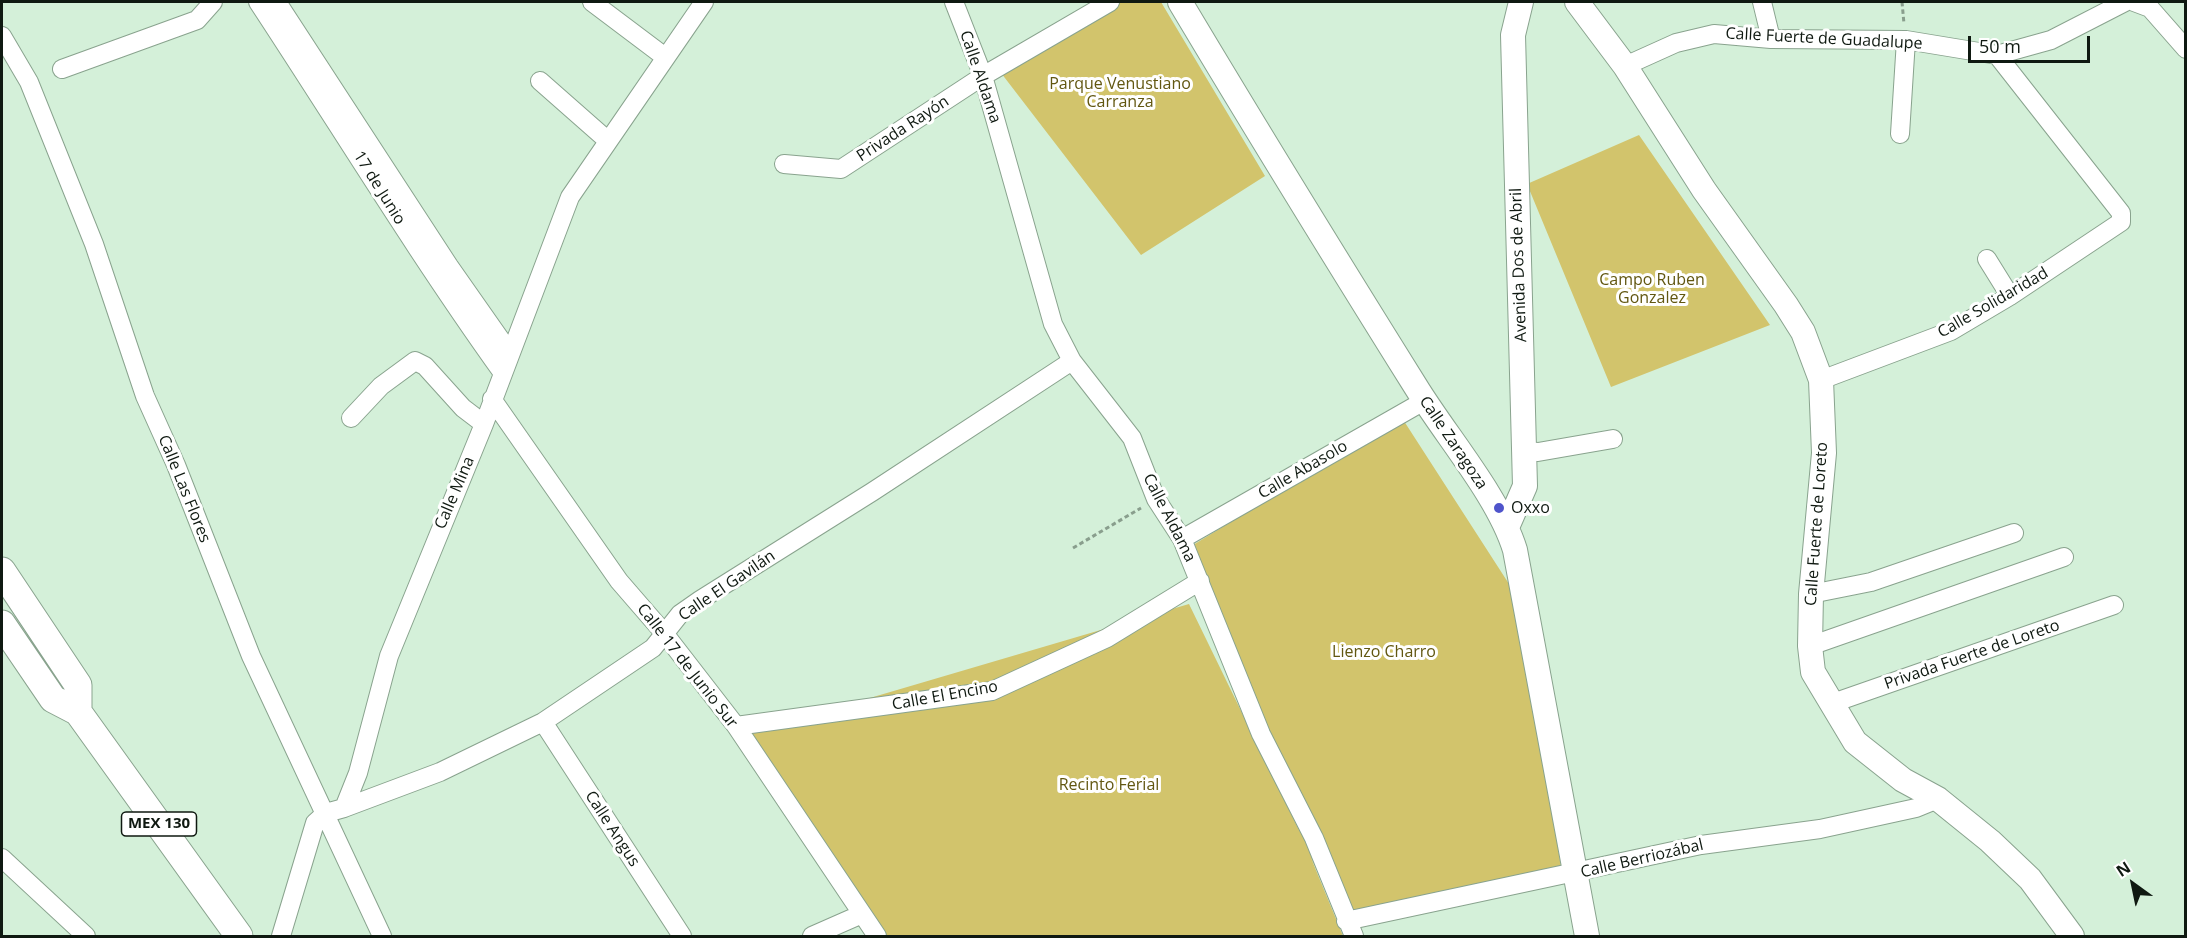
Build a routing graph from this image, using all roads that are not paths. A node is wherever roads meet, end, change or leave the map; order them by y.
1 (213, 2) edge
2 (258, 2) edge
3 (276, 2) edge
4 (591, 2) edge
5 (704, 2) edge
6 (954, 2) edge
7 (1110, 2) edge
8 (1180, 2) edge
9 (1521, 2) edge
10 (1577, 2) edge
11 (1762, 2) edge
12 (2125, 2) edge
13 (2134, 2) edge
14 (617, 9) edge
15 (2, 36) edge
16 (1771, 39) junction
17 (1906, 40) junction
18 (2186, 49) edge
19 (1997, 55) junction
20 (665, 57) junction
21 (1625, 66) junction
22 (62, 69) dead end
23 (983, 76) junction
24 (540, 81) dead end
25 (1900, 134) dead end
26 (608, 140) junction
27 (369, 156) junction
28 (784, 164) dead end
29 (1987, 259) dead end
30 (449, 266) junction
31 (433, 276) junction
32 (2010, 296) junction
33 (510, 353) junction
34 (1071, 361) junction
35 (502, 372) junction
36 (1821, 380) junction
37 (492, 399) junction
38 (1424, 401) junction
39 (351, 418) dead end
40 (484, 424) junction
41 (1612, 439) dead end
42 (1524, 451) junction
43 (1508, 525) junction
44 (2014, 533) dead end
45 (1182, 539) junction
46 (2064, 557) dead end
47 (2, 571) edge
48 (1200, 581) junction
49 (1811, 594) junction
50 (2114, 606) dead end
51 (2, 624) edge
52 (664, 633) junction
53 (1810, 646) junction
54 (1830, 704) junction
55 (78, 712) junction
56 (543, 722) junction
57 (736, 726) junction
58 (1938, 800) junction
59 (335, 810) junction
60 (2, 858) edge
61 (1577, 873) junction
62 (862, 914) junction
63 (1350, 929) edge
64 (86, 936) edge
65 (239, 936) edge
66 (281, 936) edge
67 (382, 936) edge
68 (682, 936) edge
69 (812, 936) edge
70 (877, 936) edge
71 (1587, 936) edge
72 (2072, 936) edge

1 - 22 street
2 - 27 street, 17 de Junio
3 - 27 street, 17 de Junio
4 - 14 street
5 - 20 street, Calle Mina
6 - 23 street, Calle Aldama
7 - 23 street, Privada Rayón
8 - 38 street, Calle Zaragoza
9 - 42 street, Avenida Dos de Abril
10 - 21 street, Calle Fuerte de Loreto
11 - 16 street
12 - 19 street, Calle Fuerte de Guadalupe
13 - 18 street
14 - 20 street
15 - 59 street, Calle Las Flores
16 - 17 street, Calle Fuerte de Guadalupe
16 - 21 street, Calle Fuerte de Guadalupe
17 - 19 street, Calle Fuerte de Guadalupe
17 - 25 street
19 - 32 street, Calle Solidaridad
20 - 26 street, Calle Mina
21 - 36 street, Calle Fuerte de Loreto
23 - 28 street, Privada Rayón
23 - 34 street, Calle Aldama
24 - 26 street
26 - 33 street, Calle Mina
27 - 30 street, 17 de Junio
27 - 31 street, 17 de Junio
29 - 32 street
30 - 31 street
30 - 33 street, 17 de Junio
31 - 35 street, 17 de Junio
32 - 36 street, Calle Solidaridad
33 - 35 street, Calle Mina
34 - 45 street, Calle Aldama
34 - 52 street, Calle El Gavilán
35 - 37 street, Calle Mina
36 - 49 street, Calle Fuerte de Loreto
37 - 40 street, Calle Mina
37 - 52 street, Calle 17 de Junio Sur
38 - 43 street, Calle Zaragoza
38 - 45 street, Calle Abasolo
39 - 40 street
40 - 59 street, Calle Mina
41 - 42 street
42 - 43 street, Avenida Dos de Abril
43 - 61 street, Calle Zaragoza
44 - 49 street
45 - 48 street, Calle Aldama
46 - 53 street
47 - 55 main road
48 - 57 street, Calle El Encino
48 - 63 street, Calle Aldama
49 - 53 street, Calle Fuerte de Loreto
50 - 54 street, Privada Fuerte de Loreto
51 - 55 main road, MEX 130
52 - 56 street, Calle El Gavilán
52 - 57 street, Calle 17 de Junio Sur
53 - 54 street, Calle Fuerte de Loreto
54 - 58 street, Calle Fuerte de Loreto
55 - 65 main road, MEX 130
56 - 59 street, Calle El Gavilán
56 - 68 street, Calle Angus
57 - 62 street, Calle 17 de Junio Sur
58 - 61 street, Calle Berriozábal
58 - 72 street, Calle Fuerte de Loreto
59 - 66 street, Calle Mina
59 - 67 street, Calle Las Flores
60 - 64 street
61 - 63 street, Calle Berriozábal
61 - 71 street, Calle Zaragoza
62 - 69 street
62 - 70 street, Calle 17 de Junio Sur

